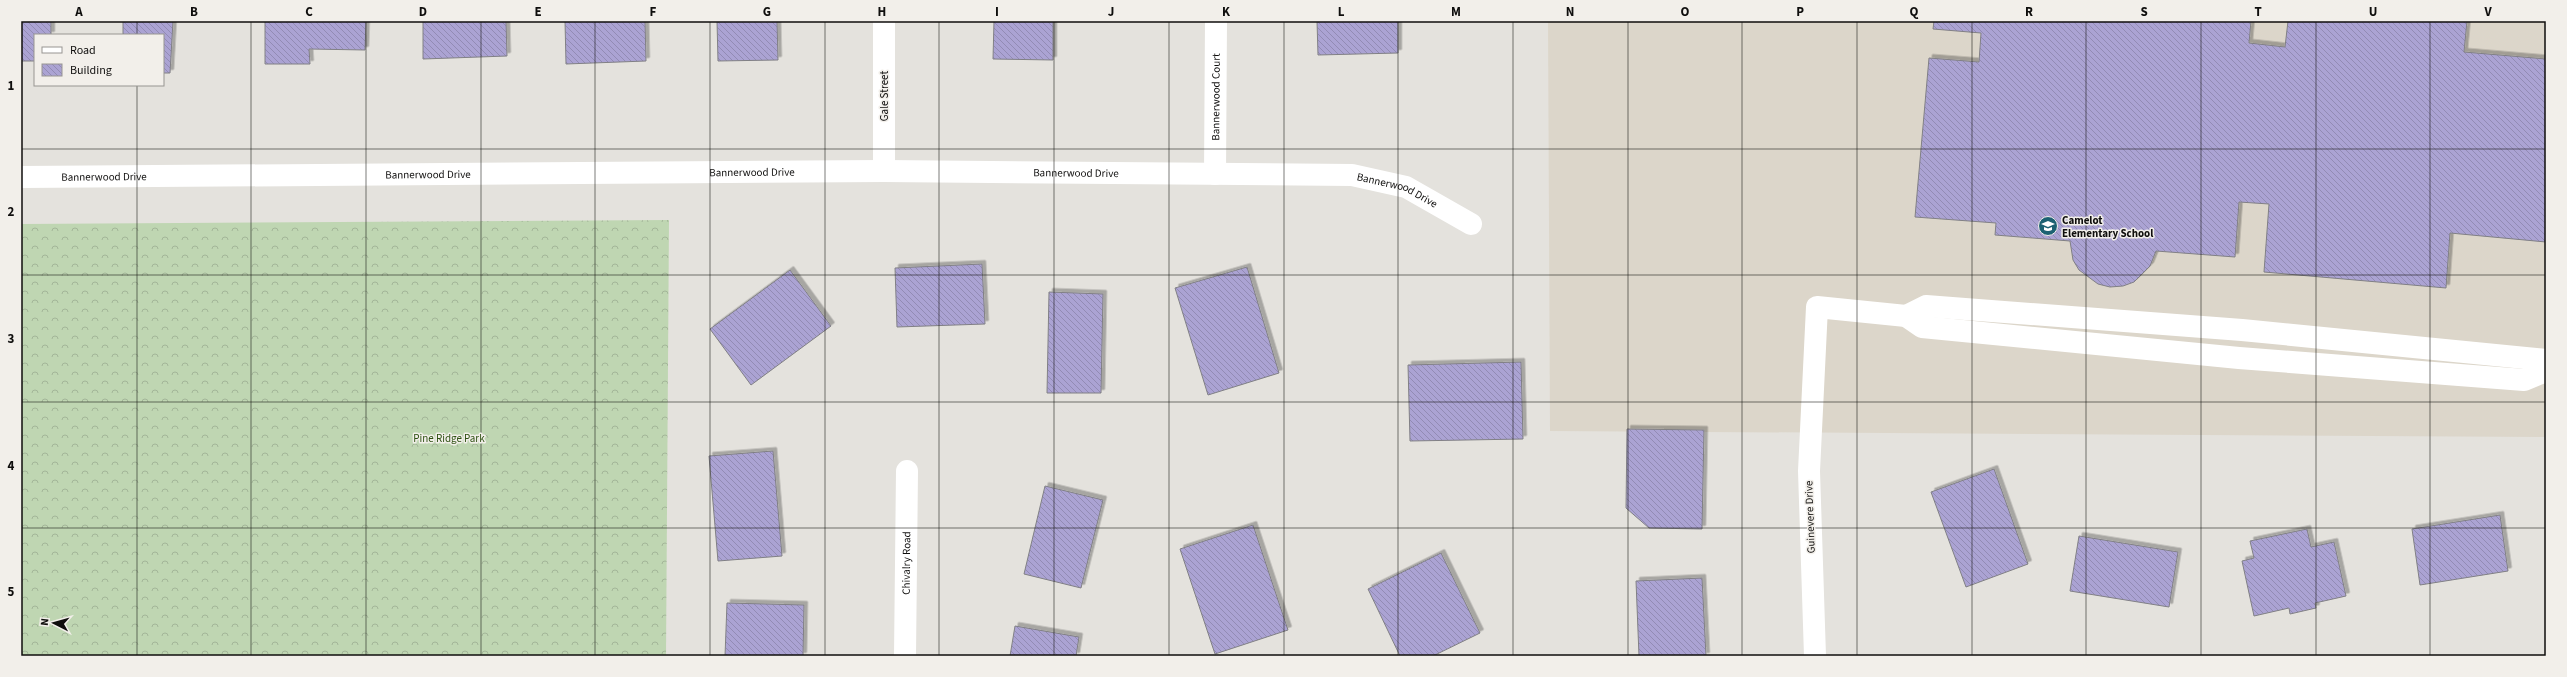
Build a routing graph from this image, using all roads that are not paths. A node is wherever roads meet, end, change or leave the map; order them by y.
1 (884, 21) edge
2 (1216, 21) edge
3 (884, 171) junction
4 (1215, 174) junction
5 (21, 176) edge
6 (1471, 224) dead end
7 (1906, 316) junction
8 (2546, 360) edge
9 (2546, 371) edge
10 (907, 471) dead end
11 (905, 656) edge
12 (1815, 656) edge

1 - 3 street, Gale Street
2 - 4 street, Bannerwood Court
3 - 4 street, Bannerwood Drive
3 - 5 street, Bannerwood Drive
4 - 6 street, Bannerwood Drive
7 - 8 street
7 - 9 street
7 - 12 street, Guinevere Drive
10 - 11 street, Chivalry Road

